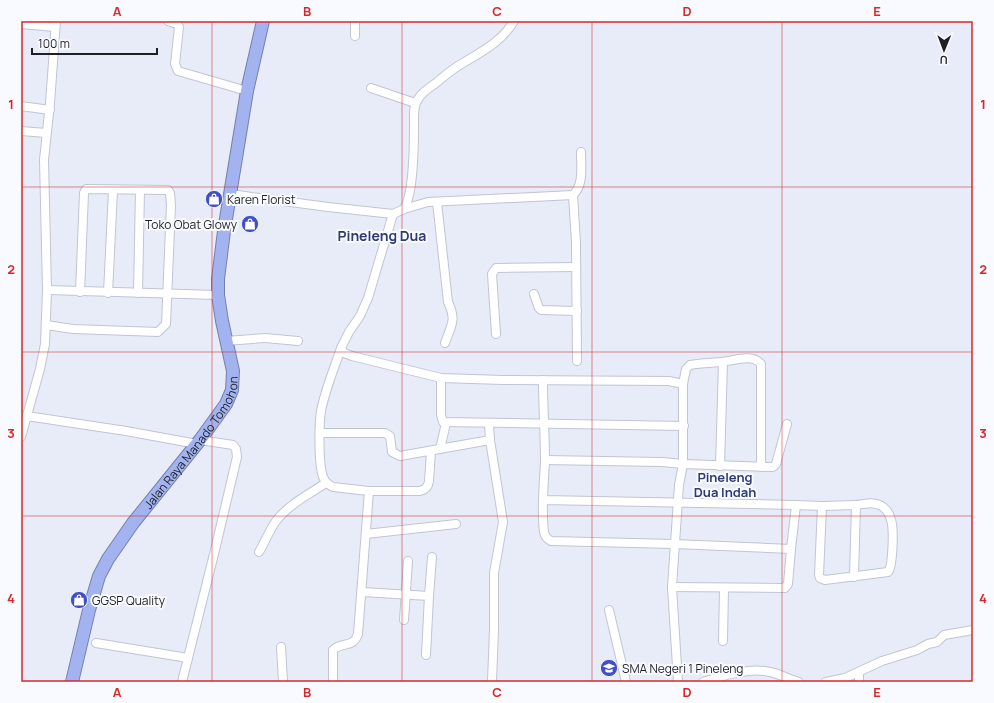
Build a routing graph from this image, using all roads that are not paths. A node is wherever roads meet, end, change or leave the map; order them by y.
1 (168, 21) edge
2 (263, 21) edge
3 (355, 21) edge
4 (514, 21) edge
5 (21, 24) edge
6 (56, 24) edge
7 (355, 36) dead end
8 (371, 88) dead end
9 (247, 91) junction
10 (415, 103) junction
11 (21, 106) edge
12 (50, 110) junction
13 (21, 131) edge
14 (46, 133) junction
15 (581, 152) dead end
16 (113, 190) junction
17 (140, 190) junction
18 (230, 194) junction
19 (573, 195) junction
20 (437, 202) junction
21 (404, 209) junction
22 (393, 214) junction
23 (576, 267) junction
24 (46, 290) junction
25 (80, 292) junction
26 (108, 293) junction
27 (138, 293) junction
28 (168, 294) junction
29 (534, 294) dead end
30 (218, 295) junction
31 (577, 311) junction
32 (46, 325) junction
33 (496, 334) dead end
34 (226, 341) junction
35 (298, 341) dead end
36 (445, 343) dead end
37 (341, 348) junction
38 (577, 361) dead end
39 (723, 362) junction
40 (441, 378) junction
41 (543, 380) junction
42 (683, 384) junction
43 (27, 416) junction
44 (446, 423) junction
45 (489, 424) junction
46 (787, 424) dead end
47 (544, 425) junction
48 (684, 426) junction
49 (320, 433) junction
50 (21, 437) edge
51 (490, 440) junction
52 (198, 442) junction
53 (440, 449) junction
54 (431, 451) junction
55 (545, 460) junction
56 (683, 464) junction
57 (720, 466) junction
58 (761, 466) junction
59 (326, 483) junction
60 (369, 491) junction
61 (543, 500) junction
62 (678, 502) junction
63 (796, 505) junction
64 (856, 505) junction
65 (822, 506) junction
66 (456, 524) dead end
67 (366, 534) junction
68 (674, 544) junction
69 (791, 548) junction
70 (259, 552) dead end
71 (432, 557) dead end
72 (408, 561) dead end
73 (854, 578) junction
74 (672, 587) junction
75 (724, 588) junction
76 (362, 592) junction
77 (405, 594) junction
78 (429, 596) junction
79 (609, 610) dead end
80 (404, 620) dead end
81 (973, 630) edge
82 (723, 641) dead end
83 (96, 643) dead end
84 (281, 647) dead end
85 (426, 655) dead end
86 (188, 658) junction
87 (859, 672) junction
88 (72, 682) edge
89 (182, 682) edge
90 (283, 682) edge
91 (333, 682) edge
92 (492, 682) edge
93 (626, 682) edge
94 (678, 682) edge
95 (703, 682) edge
96 (799, 682) edge
97 (826, 682) edge
98 (859, 682) edge

1 - 9 street
2 - 9 highway, Jalan Raya Manado Tomohon
3 - 7 street
4 - 10 street
5 - 6 street
6 - 12 street
8 - 10 street
9 - 18 highway, Jalan Raya Manado Tomohon
10 - 21 street
11 - 12 street
12 - 14 street
13 - 14 street
14 - 24 street
15 - 19 street
16 - 17 street
16 - 25 street
16 - 26 street
17 - 27 street
17 - 28 street
18 - 22 street
18 - 30 highway, Jalan Raya Manado Tomohon
19 - 20 street
19 - 23 street
20 - 21 street
20 - 36 street
21 - 22 street
22 - 37 street
23 - 31 street
23 - 33 street
24 - 25 street
24 - 32 street
25 - 26 street
26 - 27 street
27 - 28 street
28 - 30 street
28 - 32 street
29 - 31 street
30 - 34 highway, Jalan Raya Manado Tomohon
31 - 38 street
32 - 43 street
34 - 35 street
34 - 52 highway, Jalan Raya Manado Tomohon
37 - 40 street
37 - 49 street
39 - 42 street
39 - 57 street
39 - 58 street
40 - 41 street
40 - 44 street
41 - 42 street
41 - 47 street
42 - 48 street
43 - 50 street
43 - 52 street
44 - 45 street
44 - 53 street
45 - 47 street
45 - 51 street
46 - 58 street
47 - 48 street
47 - 55 street
48 - 56 street
49 - 54 street
49 - 59 street
51 - 53 street
51 - 92 street
52 - 86 street
52 - 88 highway, Jalan Raya Manado Tomohon
53 - 54 street
54 - 60 street
55 - 56 street
55 - 61 street
56 - 57 street
56 - 62 street
57 - 58 street
59 - 60 street
59 - 70 street
60 - 67 street
61 - 62 street
61 - 68 street
62 - 63 street
62 - 68 street
63 - 65 street
63 - 69 street
64 - 65 street
64 - 73 street
64 - 73 street
65 - 73 street
66 - 67 street
67 - 76 street
68 - 69 street
68 - 74 street
69 - 75 street
71 - 78 street
72 - 77 street
74 - 75 street
74 - 94 street
75 - 82 street
76 - 77 street
76 - 91 street
77 - 78 street
77 - 80 street
78 - 85 street
79 - 93 street
81 - 87 street
83 - 86 street
84 - 90 street
86 - 89 street
87 - 97 street
87 - 98 street
95 - 96 street

